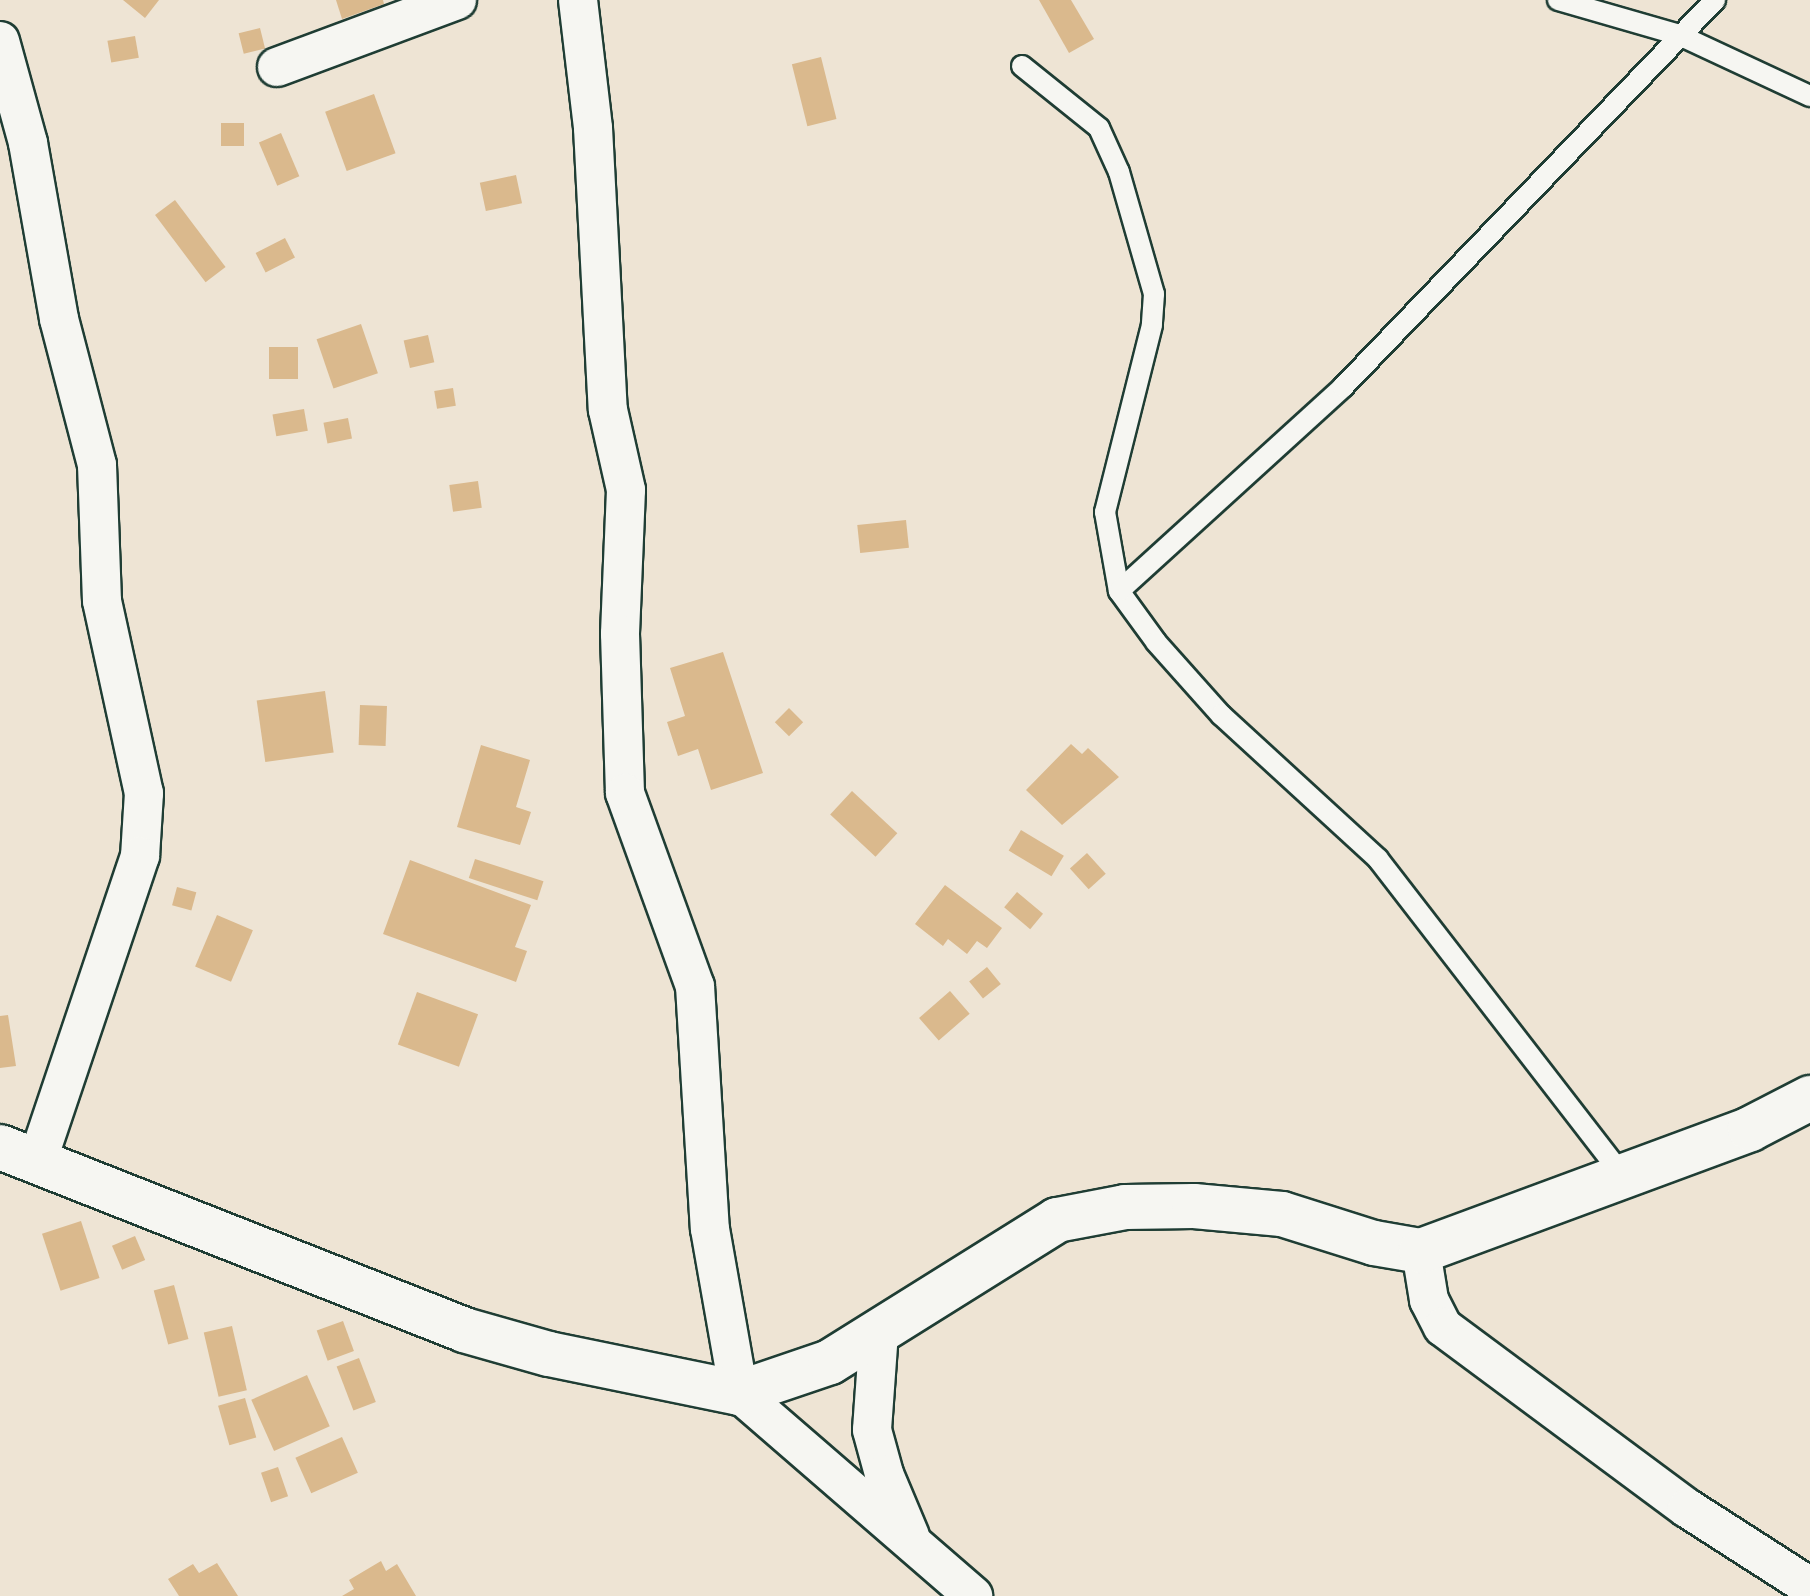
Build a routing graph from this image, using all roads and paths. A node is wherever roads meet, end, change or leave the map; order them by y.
1 (457, 0) edge
2 (578, 0) edge
3 (1558, 0) edge
4 (1715, 0) edge
5 (1679, 35) junction
6 (0, 41) edge
7 (1022, 66) dead end
8 (277, 67) dead end
9 (1810, 96) edge
10 (1119, 591) junction
11 (1810, 1098) edge
12 (19, 1154) edge
13 (1624, 1177) junction
14 (1421, 1251) junction
15 (879, 1332) junction
16 (739, 1393) junction
17 (914, 1546) junction
18 (1810, 1587) edge
19 (973, 1596) edge

1 - 8 street
2 - 16 street
3 - 5 lane
4 - 5 lane
5 - 9 lane
5 - 10 lane
6 - 12 street
7 - 10 lane
10 - 13 lane
11 - 13 street
12 - 16 street
13 - 14 street
14 - 15 street
14 - 18 street
15 - 16 street
15 - 17 street
16 - 17 street
17 - 19 street

